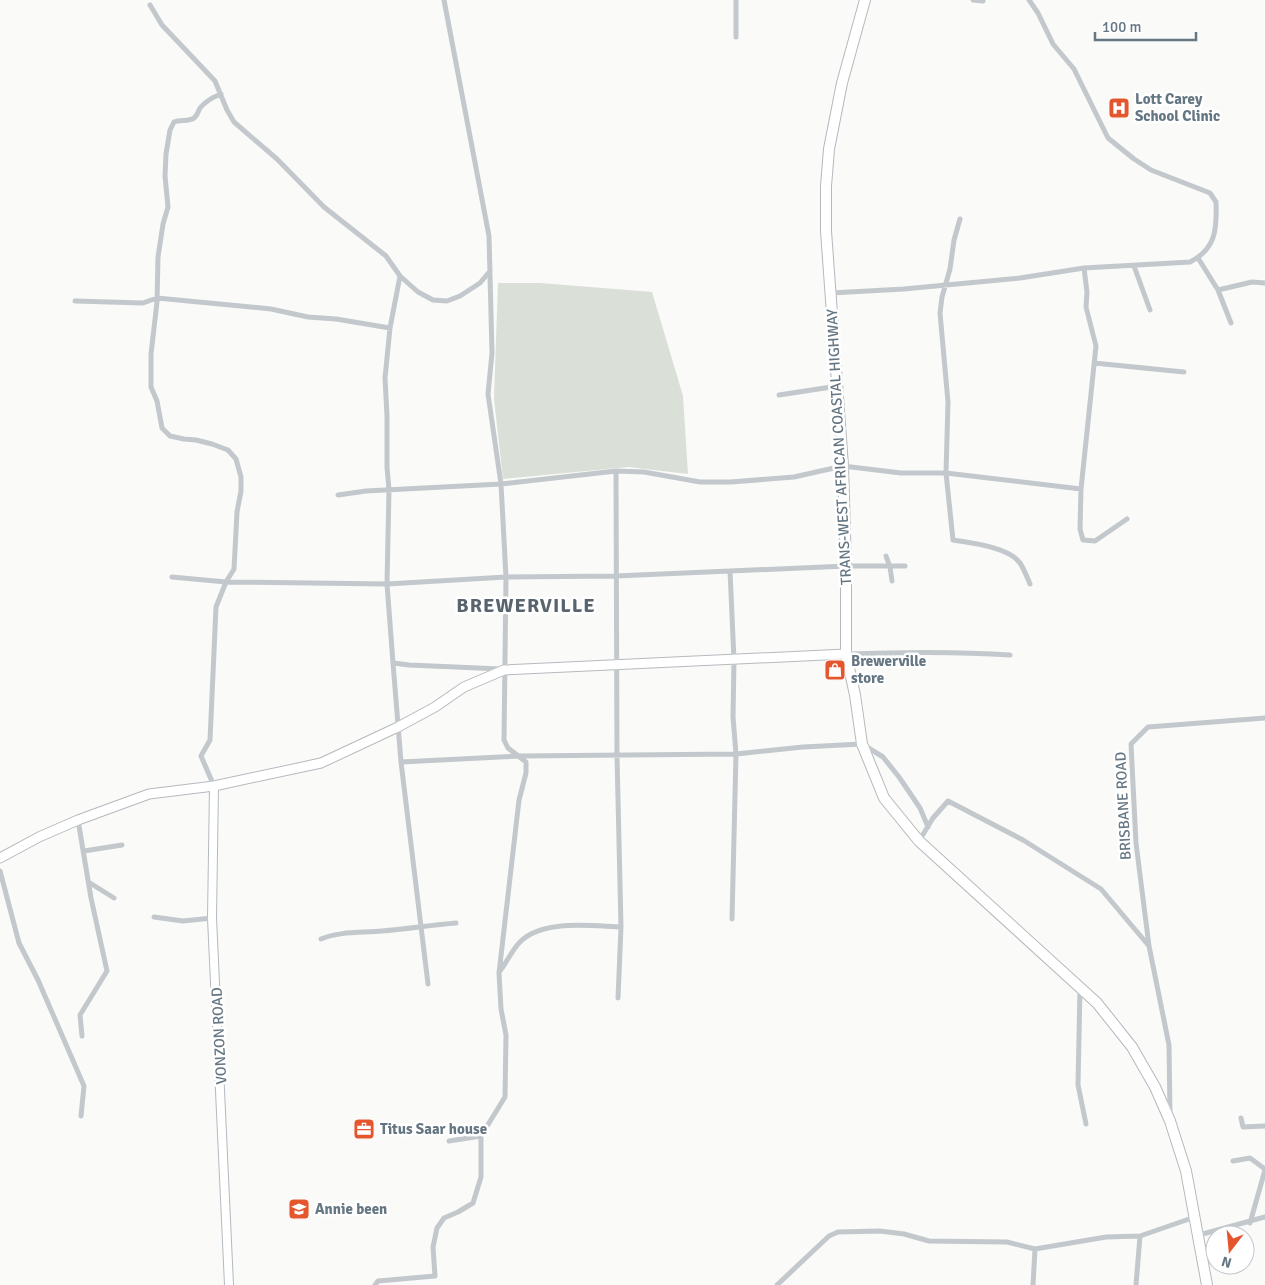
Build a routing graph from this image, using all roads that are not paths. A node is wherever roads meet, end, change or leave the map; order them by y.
1 (444, 0) edge
2 (736, 0) edge
3 (865, 0) edge
4 (973, 0) edge
5 (1029, 0) edge
6 (983, 1) dead end
7 (150, 5) dead end
8 (736, 37) dead end
9 (221, 94) junction
10 (960, 219) dead end
11 (1198, 258) junction
12 (1134, 266) junction
13 (1084, 268) junction
14 (490, 271) junction
15 (400, 276) junction
16 (1265, 283) edge
17 (945, 285) junction
18 (1218, 290) junction
19 (831, 293) junction
20 (157, 298) junction
21 (75, 301) dead end
22 (1150, 310) dead end
23 (1232, 323) dead end
24 (390, 328) junction
25 (1094, 363) junction
26 (1184, 372) dead end
27 (838, 386) junction
28 (779, 395) dead end
29 (843, 466) junction
30 (616, 471) junction
31 (946, 473) junction
32 (501, 484) junction
33 (1081, 489) junction
34 (389, 490) junction
35 (338, 495) dead end
36 (1126, 519) dead end
37 (886, 556) dead end
38 (846, 566) junction
39 (905, 566) dead end
40 (890, 567) junction
41 (730, 571) junction
42 (616, 576) junction
43 (172, 577) dead end
44 (506, 577) junction
45 (892, 581) dead end
46 (226, 582) junction
47 (387, 584) junction
48 (1030, 584) dead end
49 (846, 654) junction
50 (1010, 655) dead end
51 (734, 660) junction
52 (393, 663) junction
53 (617, 665) junction
54 (504, 670) junction
55 (1265, 718) edge
56 (398, 727) junction
57 (862, 744) junction
58 (736, 754) junction
59 (520, 756) junction
60 (617, 756) junction
61 (401, 762) junction
62 (214, 786) junction
63 (78, 820) junction
64 (928, 827) junction
65 (919, 841) junction
66 (122, 844) dead end
67 (84, 851) junction
68 (0, 858) edge
69 (0, 871) edge
70 (90, 883) junction
71 (114, 898) dead end
72 (154, 917) dead end
73 (212, 918) junction
74 (732, 919) dead end
75 (456, 923) dead end
76 (421, 925) junction
77 (621, 927) junction
78 (321, 939) dead end
79 (1149, 946) junction
80 (499, 973) junction
81 (428, 984) dead end
82 (1080, 988) junction
83 (618, 998) dead end
84 (82, 1036) dead end
85 (82, 1116) dead end
86 (1241, 1118) dead end
87 (1170, 1121) junction
88 (1086, 1124) dead end
89 (1265, 1126) edge
90 (481, 1136) junction
91 (449, 1142) dead end
92 (1233, 1161) dead end
93 (1265, 1170) edge
94 (1195, 1216) junction
95 (1265, 1217) edge
96 (1250, 1223) junction
97 (1199, 1235) junction
98 (1140, 1236) junction
99 (1035, 1249) junction
100 (229, 1285) edge
101 (375, 1285) edge
102 (777, 1285) edge
103 (1032, 1285) edge
104 (1136, 1285) edge
105 (1207, 1285) edge

1 - 14 street
2 - 8 street
3 - 19 highway, TRANS-WEST AFRICAN COASTAL HIGHWAY
4 - 6 street
5 - 11 street
7 - 9 street
9 - 15 street
9 - 20 street
10 - 17 street
11 - 12 street
11 - 18 street
12 - 13 street
12 - 22 street
13 - 17 street
13 - 25 street
14 - 15 street
14 - 32 street
15 - 24 street
16 - 18 street
17 - 19 street
17 - 31 street
18 - 23 street
19 - 27 highway, TRANS-WEST AFRICAN COASTAL HIGHWAY
20 - 21 street
20 - 24 street
20 - 46 street
24 - 34 street
25 - 26 street
25 - 33 street
27 - 28 street
27 - 29 highway, TRANS-WEST AFRICAN COASTAL HIGHWAY
29 - 30 street
29 - 31 street
29 - 38 highway, TRANS-WEST AFRICAN COASTAL HIGHWAY
30 - 32 street
30 - 42 street
31 - 33 street
31 - 48 street
32 - 34 street
32 - 44 street
33 - 36 street
34 - 35 street
34 - 47 street
37 - 40 street
38 - 40 street
38 - 41 street
38 - 49 highway, TRANS-WEST AFRICAN COASTAL HIGHWAY
39 - 40 street
40 - 45 street
41 - 42 street
41 - 51 street
42 - 44 street
42 - 53 street
43 - 46 street
44 - 47 street
44 - 54 street
46 - 47 street
46 - 62 street
47 - 52 street
49 - 50 street
49 - 51 main road
49 - 57 highway, TRANS-WEST AFRICAN COASTAL HIGHWAY
51 - 53 main road
51 - 58 street
52 - 54 street
52 - 56 street
53 - 54 main road
53 - 60 street
54 - 56 main road
54 - 59 street
55 - 79 street, BRISBANE ROAD
56 - 61 street
56 - 62 main road
57 - 58 street
57 - 64 street
57 - 65 highway, TRANS-WEST AFRICAN COASTAL HIGHWAY
58 - 60 street
58 - 74 street
59 - 60 street
59 - 61 street
59 - 80 street
60 - 77 street
61 - 76 street
62 - 63 main road
62 - 73 street, VONZON ROAD
63 - 67 street
63 - 68 main road
64 - 65 street
64 - 79 street
65 - 82 highway, TRANS-WEST AFRICAN COASTAL HIGHWAY
66 - 67 street
67 - 70 street
69 - 85 street
70 - 71 street
70 - 84 street
72 - 73 street
73 - 100 street, VONZON ROAD
75 - 76 street
76 - 78 street
76 - 81 street
77 - 80 street
77 - 83 street
79 - 87 street, BRISBANE ROAD
80 - 90 street
82 - 87 highway, TRANS-WEST AFRICAN COASTAL HIGHWAY
82 - 88 street
86 - 89 street
87 - 94 highway, TRANS-WEST AFRICAN COASTAL HIGHWAY
90 - 91 street
90 - 101 street
92 - 93 street
93 - 96 street
94 - 97 highway, TRANS-WEST AFRICAN COASTAL HIGHWAY
94 - 98 street
95 - 96 street
96 - 97 street
97 - 105 highway, TRANS-WEST AFRICAN COASTAL HIGHWAY
98 - 99 street
98 - 104 street
99 - 102 street
99 - 103 street

